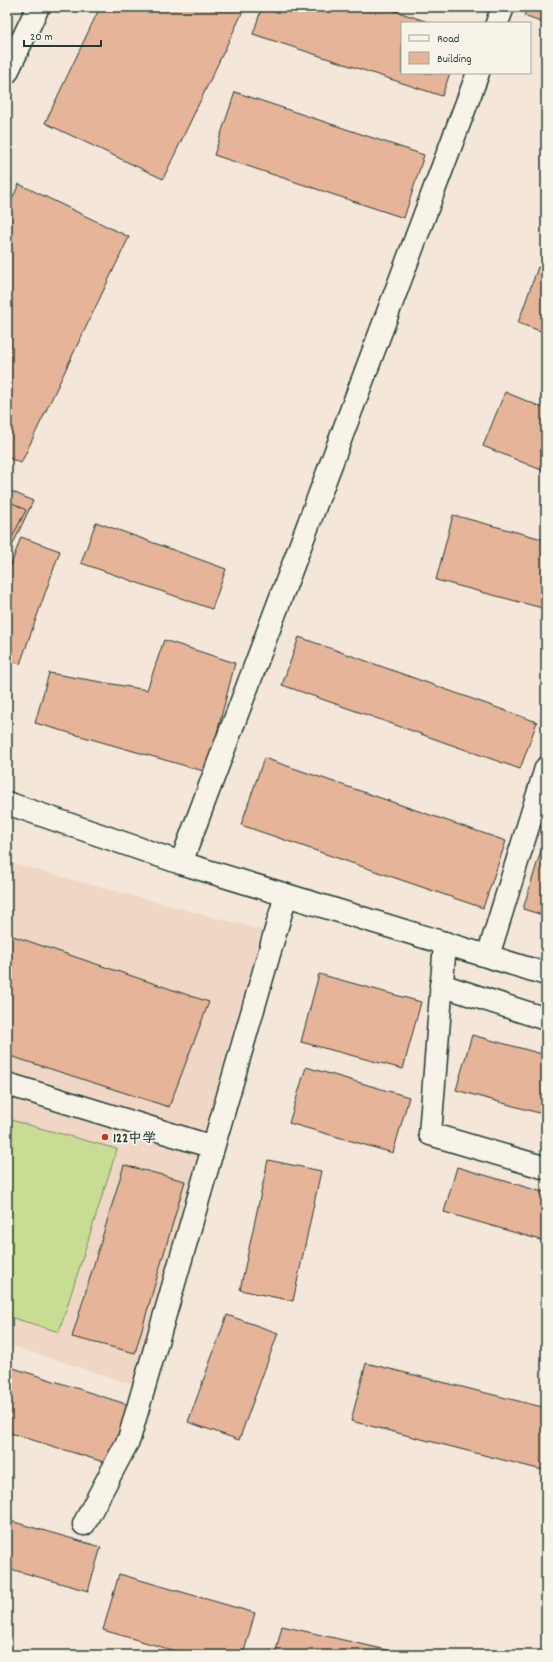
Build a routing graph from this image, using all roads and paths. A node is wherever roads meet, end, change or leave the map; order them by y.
1 (38, 7) edge
2 (503, 7) edge
3 (497, 22) edge
4 (7, 72) edge
5 (478, 74) edge
6 (546, 768) edge
7 (7, 803) edge
8 (181, 863) junction
9 (286, 895) junction
10 (445, 943) junction
11 (488, 956) junction
12 (546, 974) edge
13 (441, 985) junction
14 (546, 1019) edge
15 (7, 1084) edge
16 (213, 1147) junction
17 (546, 1168) edge
18 (84, 1524) dead end

1 - 4 street
2 - 3 street
5 - 8 street
6 - 11 street
7 - 8 street
8 - 9 street
9 - 10 street
9 - 16 street
10 - 11 street
10 - 13 street
11 - 12 street
13 - 14 street
13 - 17 street
15 - 16 street
16 - 18 street

